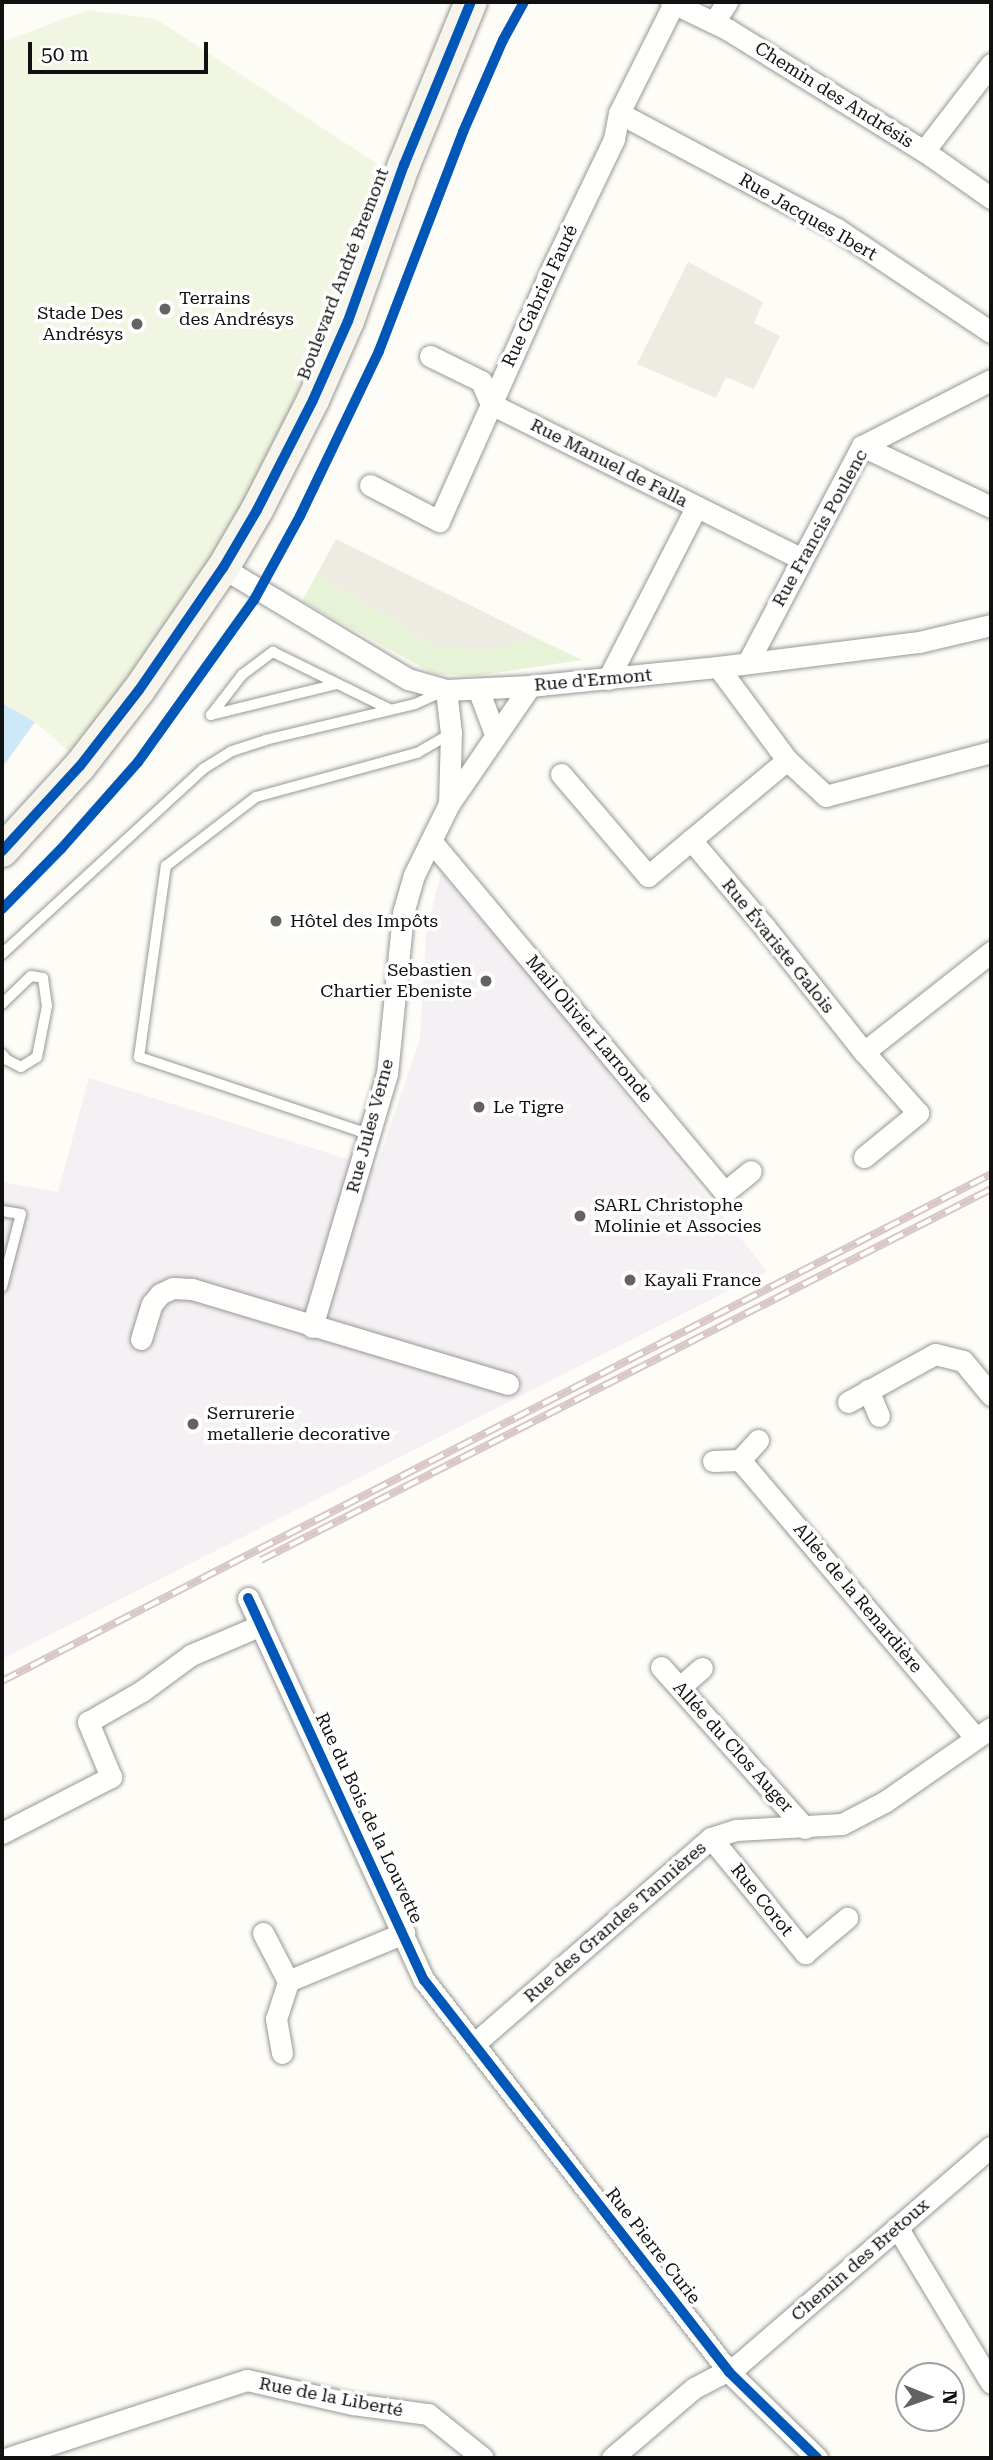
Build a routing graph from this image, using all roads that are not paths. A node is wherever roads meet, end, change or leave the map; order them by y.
1 (471, 2) edge
2 (492, 2) edge
3 (673, 2) edge
4 (727, 2) edge
5 (714, 22) junction
6 (991, 64) edge
7 (426, 113) junction
8 (619, 113) junction
9 (924, 151) junction
10 (991, 198) edge
11 (991, 332) edge
12 (430, 356) dead end
13 (991, 380) edge
14 (491, 404) junction
15 (862, 446) junction
16 (370, 485) dead end
17 (991, 507) edge
18 (696, 508) junction
19 (802, 559) junction
20 (223, 568) junction
21 (991, 625) edge
22 (748, 662) junction
23 (718, 667) junction
24 (608, 678) junction
25 (337, 684) junction
26 (530, 686) junction
27 (446, 690) junction
28 (478, 690) junction
29 (391, 710) junction
30 (451, 733) junction
31 (495, 734) junction
32 (991, 753) edge
33 (787, 760) junction
34 (561, 774) dead end
35 (449, 804) junction
36 (691, 840) junction
37 (432, 841) junction
38 (2, 851) edge
39 (991, 952) edge
40 (2, 954) edge
41 (2, 1004) edge
42 (864, 1052) junction
43 (2, 1054) edge
44 (371, 1135) junction
45 (864, 1157) dead end
46 (751, 1171) dead end
47 (2, 1212) edge
48 (2, 1287) edge
49 (312, 1327) junction
50 (141, 1339) dead end
51 (508, 1384) dead end
52 (868, 1390) junction
53 (991, 1395) edge
54 (848, 1402) dead end
55 (879, 1416) dead end
56 (758, 1440) dead end
57 (740, 1460) junction
58 (713, 1461) dead end
59 (248, 1598) dead end
60 (261, 1625) junction
61 (661, 1667) dead end
62 (702, 1668) dead end
63 (680, 1687) junction
64 (983, 1733) edge
65 (805, 1828) junction
66 (2, 1833) edge
67 (711, 1838) junction
68 (847, 1917) dead end
69 (263, 1933) dead end
70 (404, 1933) junction
71 (288, 1981) junction
72 (474, 2044) junction
73 (282, 2053) dead end
74 (991, 2147) edge
75 (897, 2227) junction
76 (729, 2372) junction
77 (991, 2383) edge
78 (8, 2458) edge
79 (482, 2458) edge
80 (611, 2458) edge
81 (817, 2458) edge

1 - 7 street, Boulevard André Bremont
2 - 7 street, Boulevard André Bremont
3 - 5 street, Chemin des Andrésis
3 - 8 street, Rue Gabriel Fauré
4 - 5 street
5 - 9 street, Chemin des Andrésis
6 - 9 street
7 - 20 street, Boulevard André Bremont
8 - 11 street, Rue Jacques Ibert
8 - 14 street, Rue Gabriel Fauré
9 - 10 street, Chemin des Andrésis
12 - 14 street, Rue Manuel de Falla
13 - 15 street, Rue Francis Poulenc
14 - 16 street, Rue Gabriel Fauré
14 - 18 street, Rue Manuel de Falla
15 - 17 street
15 - 19 street, Rue Francis Poulenc
18 - 19 street, Rue Manuel de Falla
18 - 24 street
19 - 22 street, Rue Francis Poulenc
20 - 27 street, Rue d'Ermont
20 - 38 street, Boulevard André Bremont
21 - 22 street, Rue d'Ermont
22 - 23 street, Rue d'Ermont
23 - 24 street, Rue d'Ermont
23 - 33 street
24 - 26 street, Rue d'Ermont
25 - 25 lane
25 - 29 lane
26 - 28 street, Rue d'Ermont
26 - 31 street, Rue Jules Verne
27 - 28 street, Rue d'Ermont
27 - 29 lane
27 - 30 street, Rue Jules Verne
28 - 31 street
29 - 40 lane
30 - 35 street, Rue Jules Verne
30 - 44 lane
31 - 35 street, Rue Jules Verne
32 - 33 street
33 - 36 street
34 - 36 street
35 - 37 street, Rue Jules Verne
36 - 42 street, Rue Évariste Galois
37 - 44 street, Rue Jules Verne
37 - 46 street, Mail Olivier Larronde
39 - 42 street
41 - 43 lane
42 - 45 street, Rue Évariste Galois
44 - 49 street, Rue Jules Verne
47 - 48 lane
49 - 50 street
49 - 51 street
52 - 53 street
52 - 54 street
52 - 55 street
56 - 57 street
57 - 58 street
57 - 64 street, Allée de la Renardière
59 - 60 street, Rue du Bois de la Louvette
60 - 66 street
60 - 70 street, Rue du Bois de la Louvette
61 - 63 street, Allée du Clos Auger
62 - 63 street
63 - 65 street, Allée du Clos Auger
64 - 65 street, Rue des Grandes Tannières
65 - 67 street, Rue des Grandes Tannières
67 - 68 street, Rue Corot
67 - 72 street, Rue des Grandes Tannières
69 - 71 street
70 - 71 street
70 - 72 street, Rue du Bois de la Louvette
71 - 73 street
72 - 76 street, Rue Pierre Curie
74 - 75 street, Chemin des Bretoux
75 - 76 street, Chemin des Bretoux
75 - 77 street
76 - 80 street, Chemin des Bretoux
76 - 81 street, Rue Pierre Curie
78 - 79 street, Rue de la Liberté

